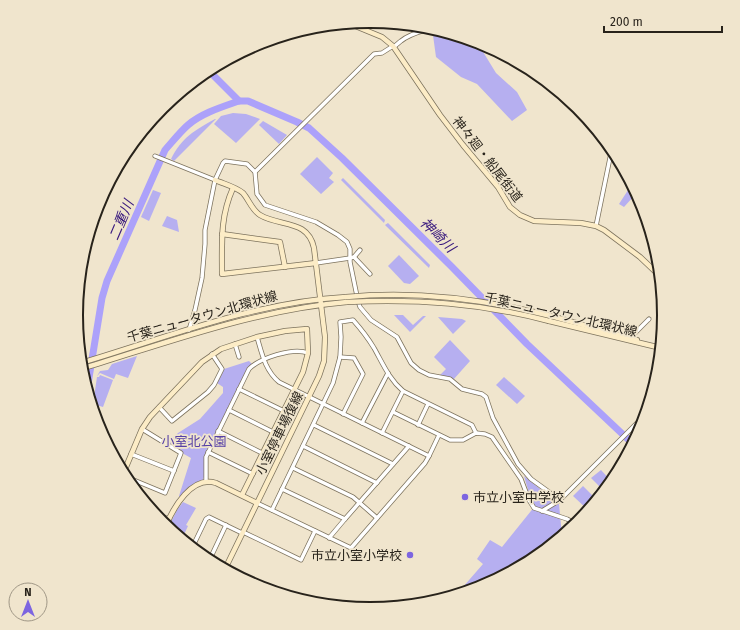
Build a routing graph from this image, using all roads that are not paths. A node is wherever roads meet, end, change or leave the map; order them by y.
1 (361, 28) edge
2 (419, 32) edge
3 (393, 47) junction
4 (155, 156) dead end
5 (610, 158) edge
6 (255, 172) junction
7 (215, 180) junction
8 (233, 188) junction
9 (596, 226) junction
10 (222, 234) junction
11 (360, 250) dead end
12 (352, 258) junction
13 (316, 263) junction
14 (285, 267) junction
15 (653, 270) edge
16 (370, 274) dead end
17 (320, 299) junction
18 (347, 299) junction
19 (321, 304) junction
20 (649, 319) dead end
21 (189, 330) junction
22 (257, 337) junction
23 (630, 338) junction
24 (235, 344) junction
25 (655, 346) edge
26 (655, 347) edge
27 (308, 353) junction
28 (212, 354) junction
29 (239, 357) dead end
30 (340, 357) junction
31 (264, 360) junction
32 (87, 361) edge
33 (88, 367) edge
34 (388, 373) junction
35 (239, 389) junction
36 (294, 389) junction
37 (403, 391) junction
38 (309, 397) junction
39 (324, 404) junction
40 (428, 404) junction
41 (159, 407) junction
42 (229, 410) junction
43 (284, 411) junction
44 (392, 412) junction
45 (343, 414) junction
46 (362, 423) junction
47 (314, 425) junction
48 (418, 425) junction
49 (635, 425) edge
50 (142, 429) junction
51 (218, 431) junction
52 (273, 432) junction
53 (382, 433) junction
54 (476, 433) junction
55 (439, 435) junction
56 (303, 446) junction
57 (409, 446) junction
58 (208, 452) junction
59 (262, 453) junction
60 (131, 454) junction
61 (429, 456) junction
62 (393, 464) junction
63 (127, 467) edge
64 (293, 468) junction
65 (174, 471) junction
66 (253, 474) junction
67 (135, 480) edge
68 (206, 482) junction
69 (377, 483) junction
70 (282, 489) junction
71 (242, 495) junction
72 (557, 501) junction
73 (360, 502) junction
74 (257, 503) junction
75 (272, 510) junction
76 (545, 512) junction
77 (377, 518) junction
78 (345, 519) junction
79 (169, 520) edge
80 (570, 521) edge
81 (226, 526) junction
82 (314, 531) junction
83 (242, 533) junction
84 (329, 538) junction
85 (195, 543) edge
86 (212, 555) edge
87 (227, 564) edge

1 - 3 main road, 神々廻・船尾街道
2 - 3 street
3 - 6 street
3 - 9 main road, 神々廻・船尾街道
4 - 7 street
5 - 9 street
6 - 7 street
6 - 12 street
7 - 8 main road, 小室停車場復線
7 - 21 street
8 - 10 main road
8 - 13 main road, 小室停車場復線
9 - 15 main road, 神々廻・船尾街道
10 - 14 main road
10 - 14 main road
11 - 12 street
12 - 13 street
12 - 16 street
12 - 72 street
13 - 14 main road
13 - 17 main road, 小室停車場復線
17 - 18 main road, 千葉ニュータウン北環状線
17 - 19 main road, 小室停車場復線
17 - 21 main road, 千葉ニュータウン北環状線
18 - 19 main road, 千葉ニュータウン北環状線
18 - 23 main road, 千葉ニュータウン北環状線, bridge
18 - 26 main road, 千葉ニュータウン北環状線, bridge
19 - 33 main road, 千葉ニュータウン北環状線
19 - 38 main road, 小室停車場復線
20 - 23 street
21 - 32 main road, 千葉ニュータウン北環状線
22 - 24 main road
22 - 27 main road
22 - 31 street
23 - 25 main road, 千葉ニュータウン北環状線
24 - 28 main road
24 - 29 street
27 - 31 street
27 - 36 main road
28 - 41 main road
28 - 41 street
30 - 34 street
30 - 39 street
30 - 45 street
31 - 35 street
31 - 36 street
34 - 37 street
34 - 46 street
35 - 42 street
35 - 43 street
36 - 38 street
36 - 43 main road
37 - 40 street
37 - 44 street
38 - 39 street
38 - 74 main road, 小室停車場復線
39 - 45 street
39 - 47 street
40 - 48 street
40 - 54 street
41 - 50 main road
42 - 51 street
42 - 52 street
43 - 52 main road
44 - 48 street
44 - 53 street
45 - 46 street
46 - 53 street
47 - 56 street
47 - 62 street
48 - 55 street
49 - 72 street
50 - 60 main road
50 - 65 street
51 - 58 street
51 - 59 street
52 - 59 main road
53 - 57 street
54 - 55 street
54 - 76 street
55 - 61 street
56 - 64 street
56 - 69 street
57 - 61 street
57 - 62 street
58 - 66 street
58 - 68 street
59 - 66 main road
60 - 63 main road
60 - 65 street
61 - 77 street
62 - 69 street
64 - 70 street
64 - 73 street
65 - 67 street
66 - 71 main road
68 - 71 main road
68 - 79 main road
69 - 73 street
70 - 75 street
70 - 78 street
71 - 74 main road
72 - 76 street
73 - 77 street
73 - 78 street
74 - 75 street
74 - 83 main road, 小室停車場復線
75 - 82 street
76 - 80 street
77 - 84 street
78 - 84 street
81 - 83 street
81 - 85 street
81 - 86 street
82 - 83 street
82 - 84 street
83 - 87 main road, 小室停車場復線

